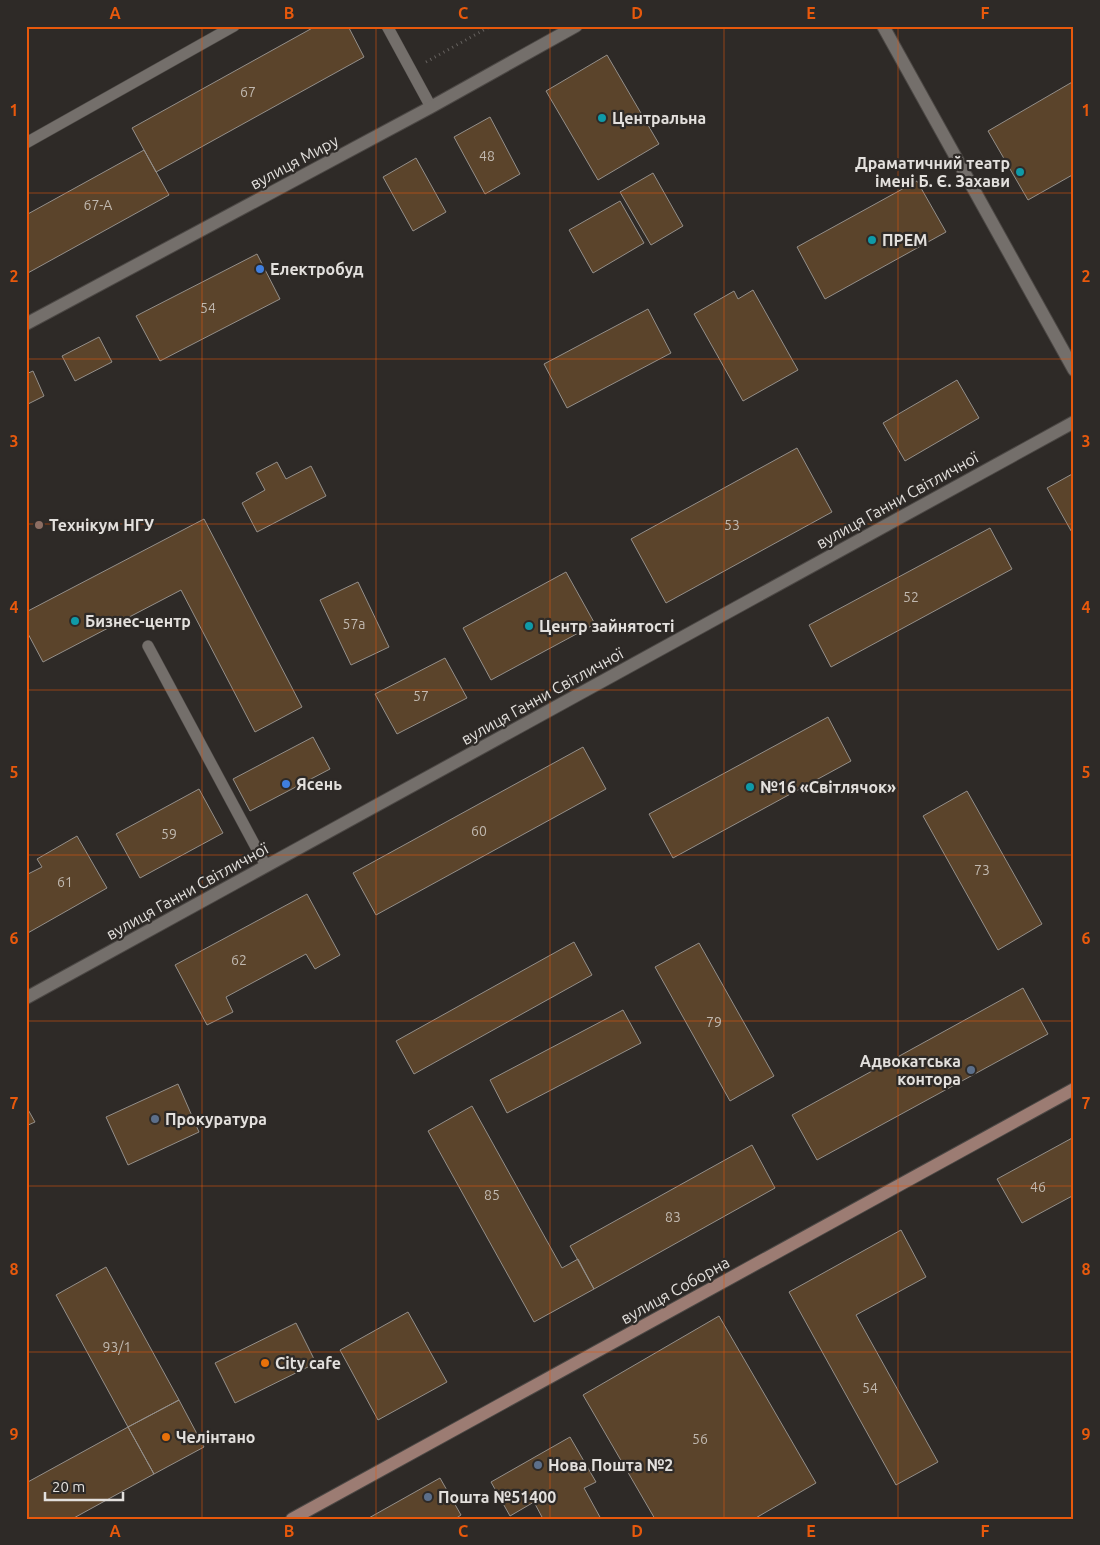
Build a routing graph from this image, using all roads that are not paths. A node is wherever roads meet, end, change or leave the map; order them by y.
1 (234, 26) edge
2 (387, 26) edge
3 (576, 26) edge
4 (883, 26) edge
5 (431, 107) junction
6 (26, 143) edge
7 (26, 324) edge
8 (1074, 370) edge
9 (1074, 422) edge
10 (148, 646) dead end
11 (266, 866) junction
12 (26, 998) edge
13 (1074, 1089) edge
14 (292, 1519) edge

1 - 6 lane
2 - 5 lane
3 - 5 street, вулиця Миру
4 - 8 street
5 - 7 street, вулиця Миру
9 - 11 street, вулиця Ганни Світличної
10 - 11 lane
11 - 12 street, вулиця Ганни Світличної
13 - 14 street, вулиця Соборна

